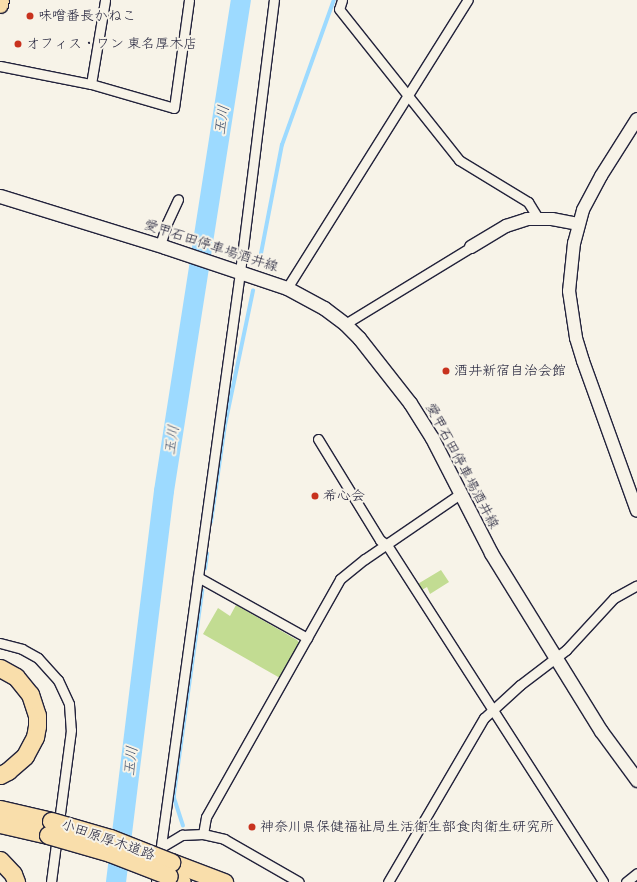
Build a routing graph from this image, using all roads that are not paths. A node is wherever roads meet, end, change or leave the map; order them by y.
1 (1, 0) edge
2 (105, 0) edge
3 (189, 0) edge
4 (274, 0) edge
5 (342, 0) edge
6 (468, 0) edge
7 (0, 5) edge
8 (0, 66) edge
9 (91, 84) junction
10 (407, 96) junction
11 (637, 120) edge
12 (0, 196) edge
13 (178, 199) dead end
14 (538, 218) junction
15 (578, 224) junction
16 (163, 246) junction
17 (471, 247) joint
18 (240, 272) junction
19 (288, 288) junction
20 (345, 324) junction
21 (318, 439) dead end
22 (460, 494) junction
23 (637, 510) edge
24 (387, 545) junction
25 (198, 577) junction
26 (637, 586) edge
27 (307, 638) junction
28 (0, 643) edge
29 (554, 658) junction
30 (0, 668) edge
31 (492, 709) junction
32 (0, 774) edge
33 (637, 780) edge
34 (0, 809) edge
35 (0, 824) edge
36 (49, 828) junction
37 (203, 834) junction
38 (160, 848) junction
39 (0, 860) edge
40 (637, 873) edge
41 (170, 875) edge
42 (16, 882) edge
43 (51, 882) edge
44 (213, 882) edge
45 (224, 882) edge
46 (299, 882) edge
47 (388, 882) edge
48 (603, 882) edge
49 (626, 882) edge

1 - 7 highway
2 - 9 street
3 - 9 street
4 - 18 street
5 - 10 street
6 - 10 street
8 - 9 street
10 - 14 street
10 - 19 street
11 - 15 street
12 - 16 main road, 愛甲石田停車場酒井線
13 - 16 street
14 - 15 street
14 - 17 street
15 - 23 street
16 - 18 main road, 愛甲石田停車場酒井線
17 - 20 street
18 - 19 main road, 愛甲石田停車場酒井線
18 - 25 street
19 - 20 main road, 愛甲石田停車場酒井線
20 - 22 main road, 愛甲石田停車場酒井線
21 - 24 street
22 - 24 street
22 - 29 main road, 愛甲石田停車場酒井線
24 - 27 street
24 - 31 street
25 - 27 street
25 - 38 street
26 - 29 street
27 - 37 street
28 - 43 street
29 - 31 street
29 - 33 main road, 愛甲石田停車場酒井線
30 - 32 highway
31 - 47 street
31 - 48 street
34 - 36 highway, 小田原厚木道路
35 - 36 highway, 小田原厚木道路
36 - 41 highway, 小田原厚木道路, bridge
37 - 38 street
37 - 46 street
38 - 41 street
39 - 42 highway
40 - 49 street
41 - 44 highway, 小田原厚木道路
41 - 45 highway

